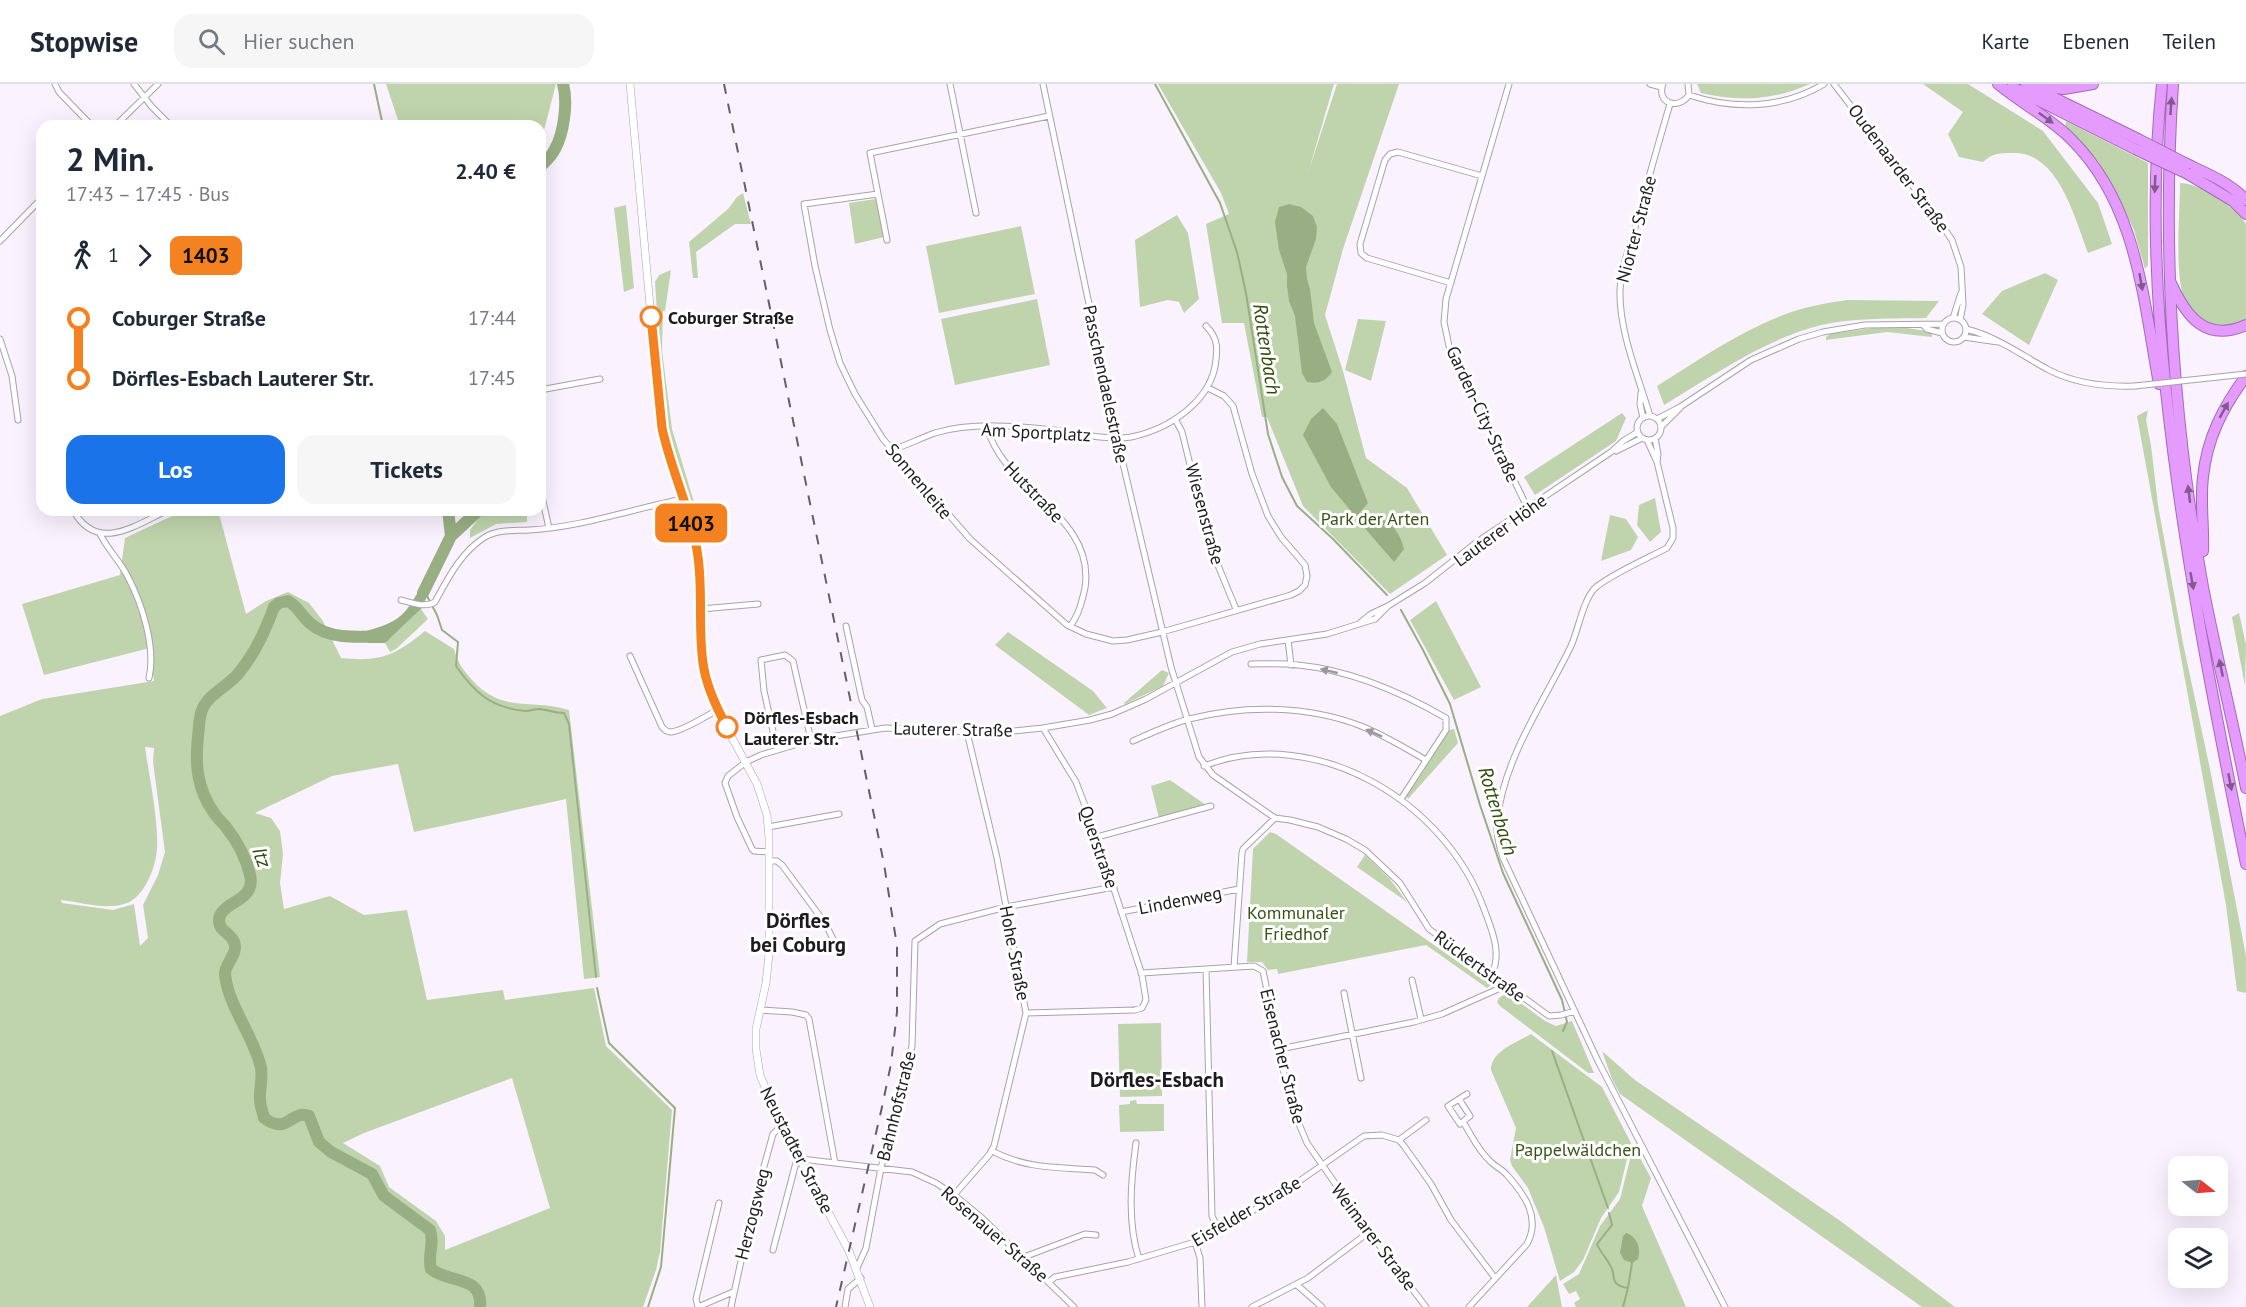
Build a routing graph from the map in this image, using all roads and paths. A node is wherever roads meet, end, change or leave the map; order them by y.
1 (56, 84) edge
2 (134, 84) edge
3 (158, 84) edge
4 (630, 84) edge
5 (951, 84) edge
6 (1043, 84) edge
7 (1509, 84) edge
8 (1650, 84) edge
9 (1688, 84) edge
10 (1824, 84) edge
11 (1834, 84) edge
12 (1998, 84) edge
13 (2006, 84) edge
14 (2027, 84) edge
15 (2093, 84) edge
16 (2162, 84) edge
17 (2173, 84) edge
18 (1662, 85) edge
19 (1689, 95) junction
20 (144, 98) junction
21 (1670, 104) junction
22 (1049, 116) junction
23 (86, 120) edge
24 (121, 120) edge
25 (165, 120) edge
26 (960, 135) junction
27 (2137, 144) junction
28 (2187, 169) junction
29 (1482, 176) junction
30 (878, 194) junction
31 (2246, 200) edge
32 (36, 204) edge
33 (976, 213) dead end
34 (2246, 214) edge
35 (887, 240) dead end
36 (0, 241) edge
37 (2168, 276) junction
38 (1451, 283) junction
39 (1961, 292) junction
40 (1953, 318) junction
41 (1960, 320) junction
42 (1943, 324) junction
43 (1923, 325) junction
44 (2246, 325) edge
45 (1206, 326) dead end
46 (1966, 329) junction
47 (1942, 333) junction
48 (1964, 337) junction
49 (0, 339) edge
50 (2002, 343) junction
51 (2246, 375) edge
52 (600, 379) dead end
53 (1209, 388) junction
54 (546, 389) edge
55 (1641, 391) junction
56 (1680, 407) junction
57 (1643, 418) junction
58 (1653, 418) junction
59 (1175, 419) junction
60 (18, 420) dead end
61 (987, 427) junction
62 (1661, 427) junction
63 (2169, 428) junction
64 (1642, 437) junction
65 (1117, 438) junction
66 (1655, 438) junction
67 (892, 450) junction
68 (1657, 462) junction
69 (683, 499) junction
70 (1528, 509) junction
71 (546, 515) edge
72 (78, 516) edge
73 (155, 516) edge
74 (549, 528) junction
75 (100, 534) junction
76 (2201, 572) junction
77 (401, 600) dead end
78 (758, 604) dead end
79 (1388, 606) joint
80 (701, 609) junction
81 (1236, 609) junction
82 (846, 626) dead end
83 (1070, 626) junction
84 (1162, 632) junction
85 (1288, 640) junction
86 (630, 656) dead end
87 (1251, 664) dead end
88 (1291, 665) junction
89 (149, 678) dead end
90 (1176, 683) junction
91 (717, 710) junction
92 (1186, 720) junction
93 (1043, 728) junction
94 (872, 729) junction
95 (967, 732) junction
96 (811, 740) junction
97 (1133, 741) dead end
98 (777, 749) junction
99 (1426, 760) junction
100 (746, 762) junction
101 (1204, 766) junction
102 (2246, 788) edge
103 (1401, 799) junction
104 (1211, 806) dead end
105 (839, 814) dead end
106 (1275, 818) junction
107 (768, 827) junction
108 (1098, 837) junction
109 (769, 857) junction
110 (2246, 864) edge
111 (1114, 887) junction
112 (1239, 889) junction
113 (1006, 908) junction
114 (1121, 912) junction
115 (835, 943) dead end
116 (1234, 967) junction
117 (1206, 969) junction
118 (1142, 973) junction
119 (1492, 974) junction
120 (1412, 980) dead end
121 (1507, 985) junction
122 (1344, 993) dead end
123 (760, 1010) junction
124 (1572, 1012) junction
125 (1026, 1014) junction
126 (1421, 1019) junction
127 (1352, 1035) junction
128 (1280, 1049) junction
129 (1360, 1078) dead end
130 (1467, 1094) dead end
131 (1459, 1099) junction
132 (1425, 1120) dead end
133 (1462, 1122) junction
134 (782, 1125) junction
135 (1399, 1140) junction
136 (1136, 1143) dead end
137 (992, 1151) junction
138 (800, 1156) junction
139 (835, 1163) junction
140 (1322, 1166) junction
141 (881, 1168) junction
142 (1103, 1175) dead end
143 (954, 1195) junction
144 (719, 1203) dead end
145 (1218, 1229) junction
146 (1370, 1232) junction
147 (1096, 1235) dead end
148 (1195, 1242) junction
149 (773, 1250) dead end
150 (1024, 1257) junction
151 (1139, 1259) junction
152 (857, 1269) junction
153 (861, 1278) junction
154 (1496, 1278) junction
155 (1049, 1282) junction
156 (1298, 1285) junction
157 (733, 1292) junction
158 (698, 1307) edge
159 (731, 1307) edge
160 (845, 1307) edge
161 (870, 1307) edge
162 (1074, 1307) edge
163 (1202, 1307) edge
164 (1252, 1307) edge
165 (1322, 1307) edge
166 (1426, 1307) edge
167 (1468, 1307) edge
168 (1725, 1307) edge

1 - 23 street
2 - 20 street
3 - 20 street
4 - 69 street
5 - 26 street
6 - 22 street, Passchendaelestraße
7 - 29 street, Garden-City-Straße
8 - 18 street
9 - 19 street
10 - 19 street
11 - 39 street, Oudenaarder Straße
12 -> 63 highway
13 - 27 highway
14 - 15 highway
14 - 27 highway
16 -> 63 highway
37 -> 17 highway
18 - 21 street
19 - 21 street
20 - 24 street
20 - 25 street
21 - 55 street, Niorter Straße
22 - 26 street
22 - 65 street, Passchendaelestraße
26 - 30 street
26 - 33 street
27 - 28 highway, bridge
28 - 31 highway
28 - 34 highway
29 - 38 street, Garden-City-Straße
29 - 38 street
30 - 35 street
30 - 67 street, Sonnenleite
32 - 36 street
37 - 44 highway
76 -> 37 highway
38 - 70 street, Garden-City-Straße
39 - 40 street, Oudenaarder Straße
39 - 41 street, Oudenaarder Straße
40 - 41 street
40 - 42 street
41 - 46 street
42 - 43 street
42 - 47 street
43 - 47 street
43 - 56 street
45 - 53 street
46 - 48 street
46 - 50 street
47 - 48 street
48 - 50 street
49 - 60 street
50 - 51 street, bridge
76 -> 51 highway
52 - 54 street
53 - 59 street, Am Sportplatz
53 - 81 street, Sonnenleite
55 - 57 street, Niorter Straße
55 - 58 street, Niorter Straße
56 - 58 street
56 - 62 street
57 - 58 street
57 - 64 street
58 - 62 street
59 - 65 street, Am Sportplatz
59 - 81 street, Wiesenstraße
61 - 65 street, Am Sportplatz
61 - 67 street, Am Sportplatz
61 - 83 street, Hutstraße
62 - 66 street
63 -> 110 highway
64 - 66 street
64 - 68 street
64 - 70 street, Lauterer Höhe
65 - 84 street, Passchendaelestraße
66 - 68 street
67 - 83 street, Sonnenleite
68 - 124 street
69 - 74 street
69 - 80 street
70 - 79 street, Lauterer Höhe
71 - 74 street
72 - 75 street
73 - 75 street
74 - 77 street
75 - 89 street
102 -> 76 highway
78 - 80 street
79 - 85 street, Lauterer Straße
80 - 91 street
81 - 84 street, Sonnenleite
82 - 94 street
83 - 84 street, Sonnenleite
84 - 90 street, Passchendaelestraße
85 - 88 street
85 - 90 street, Lauterer Straße
86 - 91 street
87 - 88 street
99 -> 88 street
90 - 92 street, Rückertstraße
90 - 93 street, Lauterer Straße
91 - 100 street, Neustadter Straße
92 - 97 street
99 -> 92 street
92 - 101 street, Rückertstraße
93 - 95 street, Lauterer Straße
93 - 108 street, Querstraße
94 - 95 street, Lauterer Straße
94 - 96 street, Lauterer Straße
95 - 113 street, Hohe Straße
96 - 98 street, Lauterer Straße
96 - 98 street
98 - 100 street, Lauterer Straße
99 - 103 street
100 - 107 street, Neustadter Straße
100 - 109 street
101 - 103 street
101 - 106 street, Rückertstraße
103 - 119 street
104 - 108 street
105 - 107 street
106 - 112 street
106 - 119 street, Rückertstraße
107 - 109 street, Neustadter Straße
108 - 111 street, Querstraße
109 - 115 street
109 - 123 street, Neustadter Straße
111 - 113 street
111 - 114 street, Querstraße
112 - 114 street, Lindenweg
112 - 116 street
113 - 125 street, Hohe Straße
113 - 141 street, Bahnhofstraße
114 - 118 street, Querstraße
116 - 117 street
116 - 128 street, Eisenacher Straße
117 - 118 street
117 - 145 street
118 - 125 street, Querstraße
119 - 121 street, Rückertstraße
120 - 126 street
121 - 124 street, Rückertstraße
121 - 126 street
122 - 127 street
123 - 134 street, Neustadter Straße
123 - 139 street
124 - 168 street
125 - 137 street, Hohe Straße
126 - 127 street
127 - 128 street
127 - 129 street
128 - 140 street, Eisenacher Straße
130 - 131 street
131 - 133 street
131 - 133 street
132 - 135 street
133 - 154 street
134 - 138 street, Neustadter Straße
134 - 157 street, Herzogsweg
135 - 140 street, Eisfelder Straße
135 - 154 street
136 - 151 street
137 - 142 street
137 - 143 street, Hohe Straße
138 - 139 street, Rosenauer Straße
138 - 149 street
138 - 152 street, Neustadter Straße
139 - 141 street, Rosenauer Straße
140 - 145 street, Eisfelder Straße
140 - 146 street, Weimarer Straße
141 - 143 street, Rosenauer Straße
141 - 152 street, Bahnhofstraße
143 - 150 street, Rosenauer Straße
144 - 158 street
145 - 148 street, Eisfelder Straße
146 - 156 street
146 - 166 street, Weimarer Straße
147 - 150 street
148 - 151 street, Eisfelder Straße
148 - 163 street
150 - 155 street, Rosenauer Straße
151 - 155 street, Eisfelder Straße
152 - 153 street, Neustadter Straße
153 - 160 street
153 - 161 street, Neustadter Straße
154 - 167 street
155 - 162 street, Rosenauer Straße
156 - 164 street
156 - 165 street
157 - 158 street
157 - 159 street, Herzogsweg

